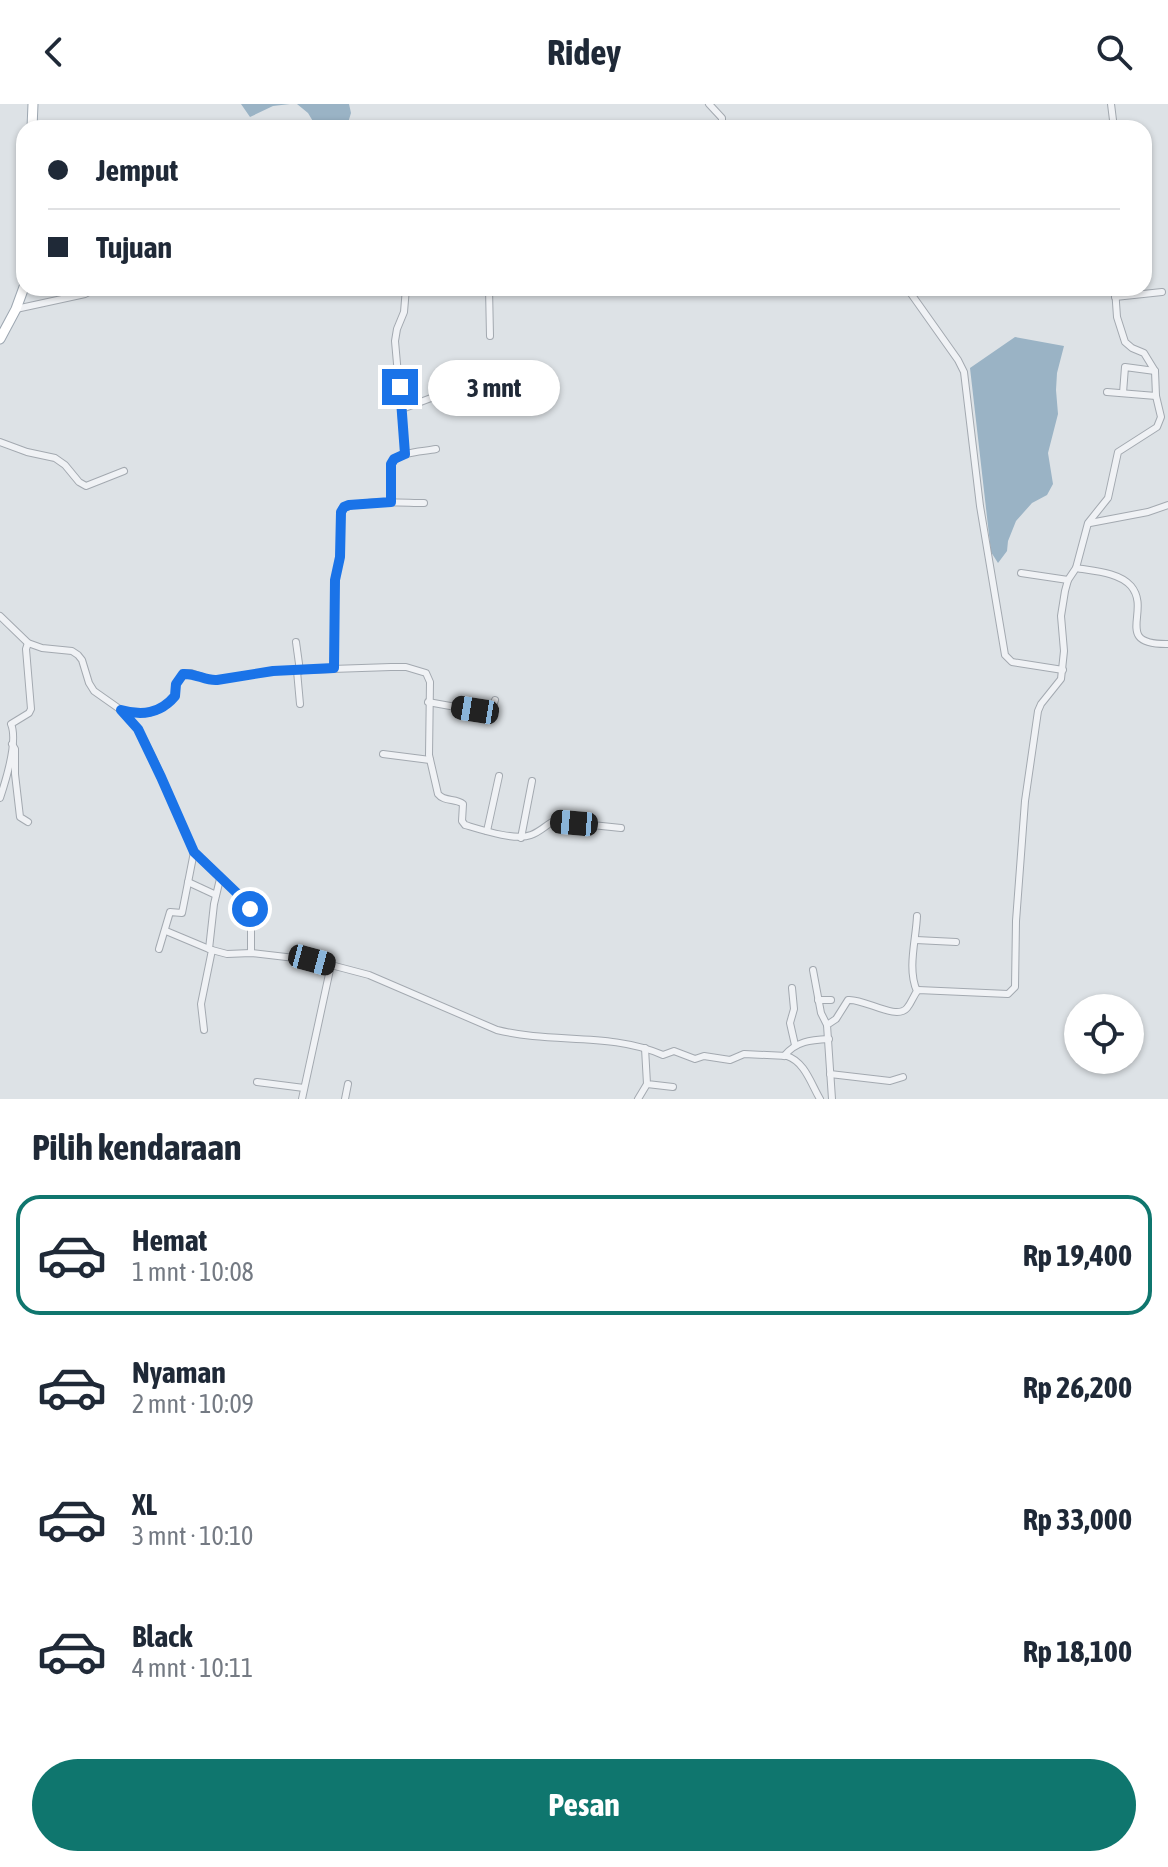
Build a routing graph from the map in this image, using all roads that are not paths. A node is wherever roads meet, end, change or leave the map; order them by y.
1 (709, 104) edge
2 (722, 120) edge
3 (1162, 292) dead end
4 (1152, 293) edge
5 (21, 296) edge
6 (76, 296) edge
7 (405, 296) edge
8 (489, 296) edge
9 (913, 296) edge
10 (1124, 296) edge
11 (1115, 297) joint
12 (16, 309) junction
13 (3, 327) edge
14 (490, 336) dead end
15 (0, 339) edge
16 (1155, 371) junction
17 (1107, 392) dead end
18 (1123, 393) junction
19 (1156, 396) junction
20 (431, 398) dead end
21 (402, 409) junction
22 (1165, 416) edge
23 (0, 442) edge
24 (436, 449) dead end
25 (405, 454) junction
26 (124, 471) dead end
27 (391, 502) junction
28 (424, 503) dead end
29 (1168, 505) edge
30 (1088, 523) junction
31 (1076, 568) junction
32 (1021, 573) dead end
33 (1068, 580) junction
34 (0, 616) edge
35 (296, 642) dead end
36 (28, 643) junction
37 (1168, 644) edge
38 (334, 668) junction
39 (1063, 670) junction
40 (298, 671) junction
41 (495, 700) dead end
42 (428, 702) junction
43 (300, 704) dead end
44 (121, 710) junction
45 (0, 724) edge
46 (11, 724) junction
47 (12, 744) junction
48 (383, 754) dead end
49 (430, 760) junction
50 (499, 776) dead end
51 (532, 781) dead end
52 (0, 798) edge
53 (28, 822) dead end
54 (621, 828) dead end
55 (487, 831) junction
56 (521, 838) junction
57 (194, 852) junction
58 (220, 879) junction
59 (188, 882) junction
60 (216, 895) junction
61 (917, 916) dead end
62 (166, 931) junction
63 (916, 940) junction
64 (956, 942) dead end
65 (159, 949) dead end
66 (210, 950) junction
67 (251, 953) junction
68 (331, 965) junction
69 (813, 970) dead end
70 (792, 988) dead end
71 (917, 991) junction
72 (818, 1000) junction
73 (831, 1000) dead end
74 (827, 1025) junction
75 (204, 1030) dead end
76 (829, 1039) junction
77 (795, 1045) junction
78 (645, 1048) junction
79 (784, 1056) junction
80 (830, 1074) junction
81 (903, 1077) dead end
82 (257, 1082) dead end
83 (348, 1084) dead end
84 (647, 1084) junction
85 (673, 1087) dead end
86 (304, 1088) junction
87 (302, 1099) edge
88 (345, 1099) edge
89 (638, 1099) edge
90 (820, 1099) edge
91 (832, 1099) edge

1 - 2 street
3 - 4 street
5 - 12 main road
6 - 12 street
7 - 21 street
8 - 14 street
9 - 39 street
10 - 11 street
11 - 16 street
12 - 13 main road
13 - 15 main road
16 - 18 street
16 - 19 street
17 - 18 street
18 - 19 street
19 - 22 street
20 - 21 street
21 - 25 street
22 - 30 street
23 - 26 street
24 - 25 street
25 - 27 street
27 - 28 street
27 - 38 street
29 - 30 street
30 - 31 street
31 - 33 street
31 - 37 street
32 - 33 street
33 - 39 street
34 - 36 street
35 - 40 street
36 - 44 street
36 - 46 street
38 - 40 street
38 - 42 street
39 - 71 street
40 - 43 street
40 - 44 street
41 - 42 street
42 - 49 street
44 - 57 street
45 - 46 street
46 - 47 street
47 - 52 street
47 - 53 street
48 - 49 street
49 - 55 street
50 - 55 street
51 - 56 street
54 - 56 street
55 - 56 street
57 - 58 street
57 - 59 street
58 - 60 street
58 - 67 street
59 - 60 street
59 - 62 street
60 - 66 street
61 - 63 street
62 - 65 street
62 - 66 street
63 - 64 street
63 - 71 street
66 - 67 street
66 - 75 street
67 - 68 street
68 - 78 street
68 - 86 street
69 - 72 street
70 - 77 street
71 - 74 street
72 - 73 street
72 - 74 street
74 - 76 street
76 - 77 street
76 - 80 street
77 - 79 street
78 - 79 street
78 - 84 street
79 - 90 street
80 - 81 street
80 - 91 street
82 - 86 street
83 - 88 street
84 - 85 street
84 - 89 street
86 - 87 street

